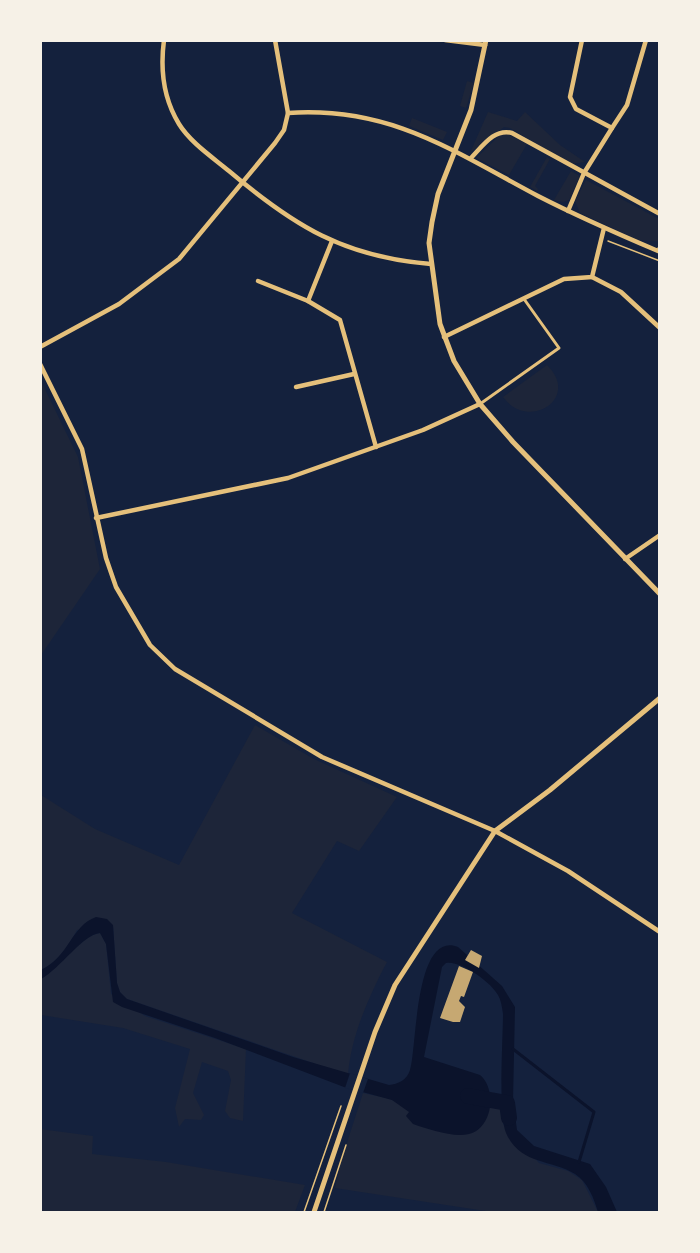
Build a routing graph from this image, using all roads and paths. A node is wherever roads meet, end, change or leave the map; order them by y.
1 (164, 40) edge
2 (275, 40) edge
3 (446, 40) edge
4 (582, 40) edge
5 (646, 40) edge
6 (485, 43) edge
7 (288, 113) junction
8 (612, 128) junction
9 (455, 150) junction
10 (471, 158) junction
11 (584, 174) junction
12 (243, 183) junction
13 (568, 211) junction
14 (660, 214) edge
15 (604, 228) junction
16 (602, 239) junction
17 (332, 241) junction
18 (659, 250) edge
19 (660, 261) edge
20 (431, 264) junction
21 (592, 277) junction
22 (258, 281) dead end
23 (524, 299) junction
24 (308, 302) junction
25 (660, 328) edge
26 (444, 337) junction
27 (40, 347) edge
28 (40, 364) edge
29 (354, 374) junction
30 (296, 387) dead end
31 (480, 404) junction
32 (376, 447) junction
33 (96, 518) junction
34 (660, 535) edge
35 (626, 559) junction
36 (660, 594) edge
37 (660, 698) edge
38 (495, 831) junction
39 (660, 932) edge
40 (342, 1104) dead end
41 (304, 1212) edge
42 (314, 1212) edge

1 - 12 street
2 - 7 street
3 - 6 street
4 - 8 street
5 - 8 street
6 - 9 street
7 - 9 street
7 - 12 street
8 - 11 street
9 - 10 street
9 - 20 street
10 - 11 street
10 - 13 street
11 - 13 street
11 - 14 street
12 - 17 street
12 - 27 street
13 - 15 street
15 - 16 street
15 - 18 street
16 - 19 path
16 - 21 street
17 - 20 street
17 - 24 street
20 - 26 street
21 - 23 street
21 - 25 street
22 - 24 street
23 - 26 street
23 - 31 street
24 - 29 street
26 - 31 street
28 - 33 street
29 - 30 street
29 - 32 street
31 - 32 street
31 - 35 street
32 - 33 street
33 - 38 street
34 - 35 street
35 - 36 street
37 - 38 street
38 - 39 street
38 - 42 street
40 - 41 path

